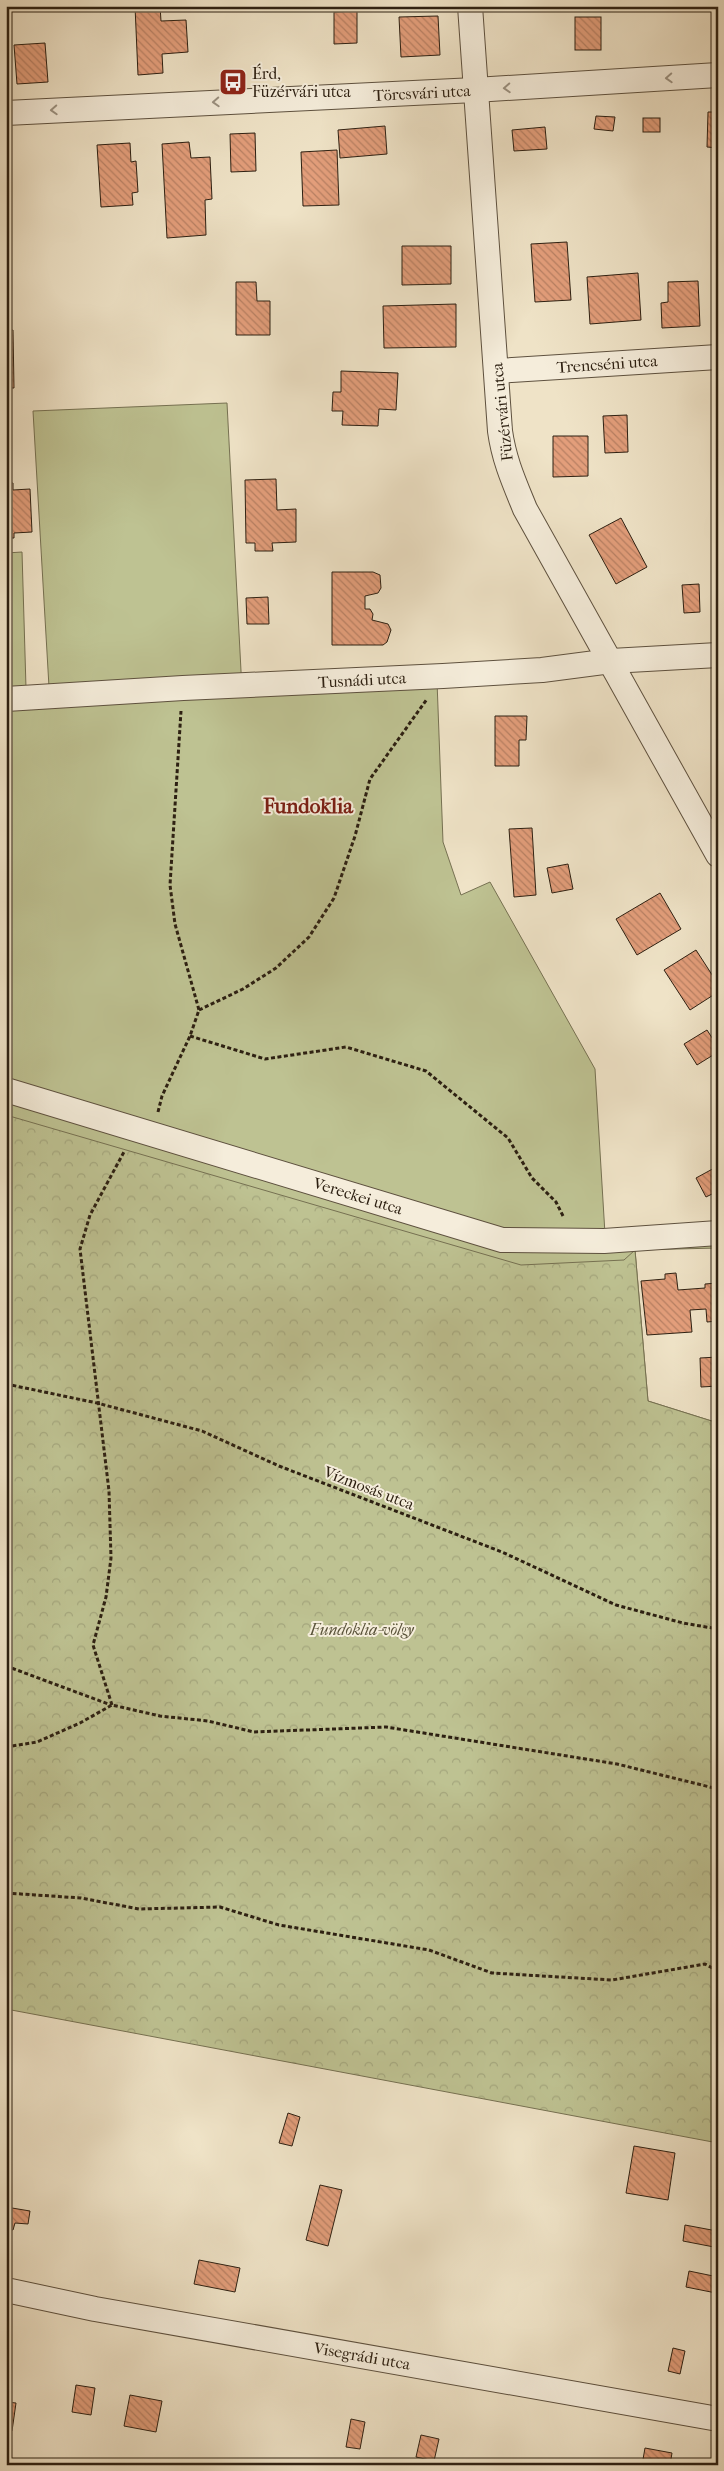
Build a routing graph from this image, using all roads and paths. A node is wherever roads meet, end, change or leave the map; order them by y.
1 (470, 6) edge
2 (718, 75) edge
3 (475, 90) junction
4 (6, 112) edge
5 (718, 357) edge
6 (497, 371) junction
7 (718, 655) edge
8 (611, 661) junction
9 (443, 676) junction
10 (183, 688) junction
11 (6, 699) edge
12 (718, 855) edge
13 (199, 1010) junction
14 (190, 1036) junction
15 (6, 1090) edge
16 (145, 1132) junction
17 (718, 1233) edge
18 (574, 1239) junction
19 (6, 1384) edge
20 (97, 1403) junction
21 (718, 1629) edge
22 (6, 1666) edge
23 (112, 1705) junction
24 (6, 1747) edge
25 (718, 1789) edge
26 (6, 1893) edge
27 (718, 1971) edge
28 (6, 2290) edge
29 (718, 2419) edge

1 - 3 street, Füzérvári utca
2 -> 3 street, Törcsvári utca
3 -> 4 street, Törcsvári utca
3 - 6 street, Füzérvári utca
5 - 6 street, Trencséni utca
6 - 8 street, Füzérvári utca
7 - 8 street, Tusnádi utca
8 - 9 street, Tusnádi utca
8 - 12 street, Füzérvári utca
9 - 10 street, Tusnádi utca
9 - 13 path
10 - 11 street, Tusnádi utca
10 - 13 path
13 - 14 path
14 - 16 path
14 - 18 path
15 - 16 street, Vereckei utca
16 - 18 street, Vereckei utca
16 - 20 path
17 - 18 street, Vereckei utca
19 - 20 path, Vízmosás utca
20 - 21 path, Vízmosás utca
20 - 23 path
22 - 23 path
23 - 24 path
23 - 25 path
26 - 27 path
28 - 29 street, Visegrádi utca

